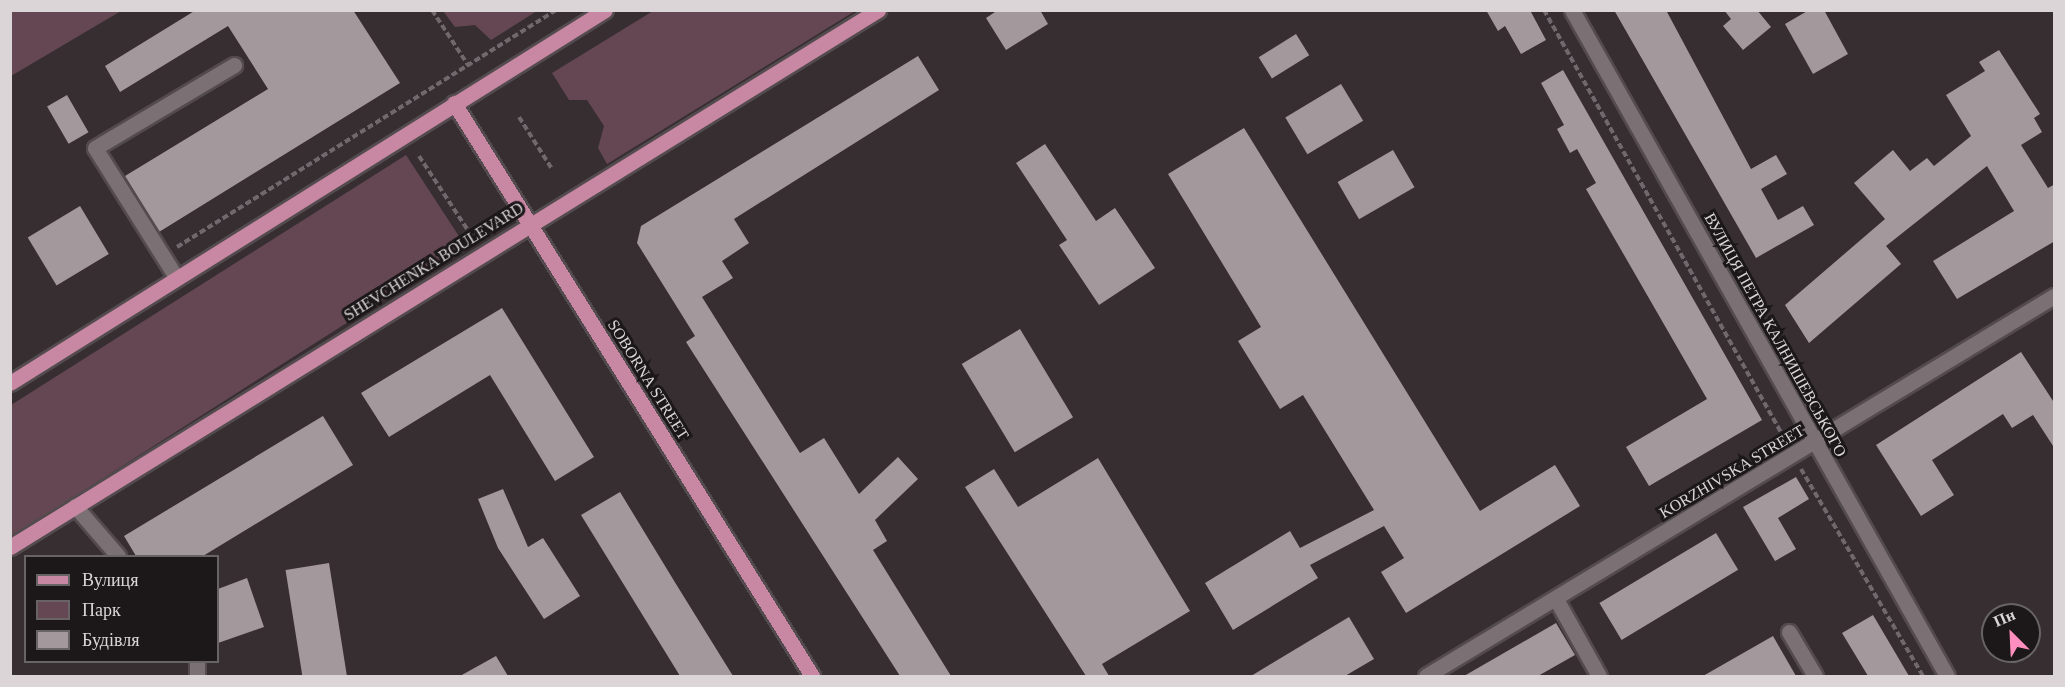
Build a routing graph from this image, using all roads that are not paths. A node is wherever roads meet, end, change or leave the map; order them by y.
1 (605, 10) edge
2 (878, 10) edge
3 (1572, 10) edge
4 (234, 65) dead end
5 (454, 103) junction
6 (528, 225) junction
7 (176, 276) junction
8 (2055, 296) edge
9 (10, 383) edge
10 (1816, 443) junction
11 (75, 506) junction
12 (10, 547) edge
13 (117, 555) edge
14 (1556, 599) junction
15 (1789, 632) dead end
16 (812, 676) edge
17 (1426, 676) edge
18 (1599, 676) edge
19 (1815, 676) edge
20 (1947, 676) edge

1 - 5 main road
2 - 6 main road, SHEVCHENKA BOULEVARD
3 - 10 street, ВУЛИЦЯ ПЕТРА КАЛНИШЕВСЬКОГО
4 - 7 street
5 - 6 main road, SOBORNA STREET
5 - 7 main road
6 - 11 main road, SHEVCHENKA BOULEVARD
6 - 16 main road, SOBORNA STREET
7 - 9 main road
8 - 10 street, KORZHIVSKA STREET
10 - 14 street, KORZHIVSKA STREET
10 - 20 street, ВУЛИЦЯ ПЕТРА КАЛНИШЕВСЬКОГО
11 - 12 main road, SHEVCHENKA BOULEVARD
11 - 13 street
14 - 17 street, KORZHIVSKA STREET
14 - 18 street
15 - 19 street

